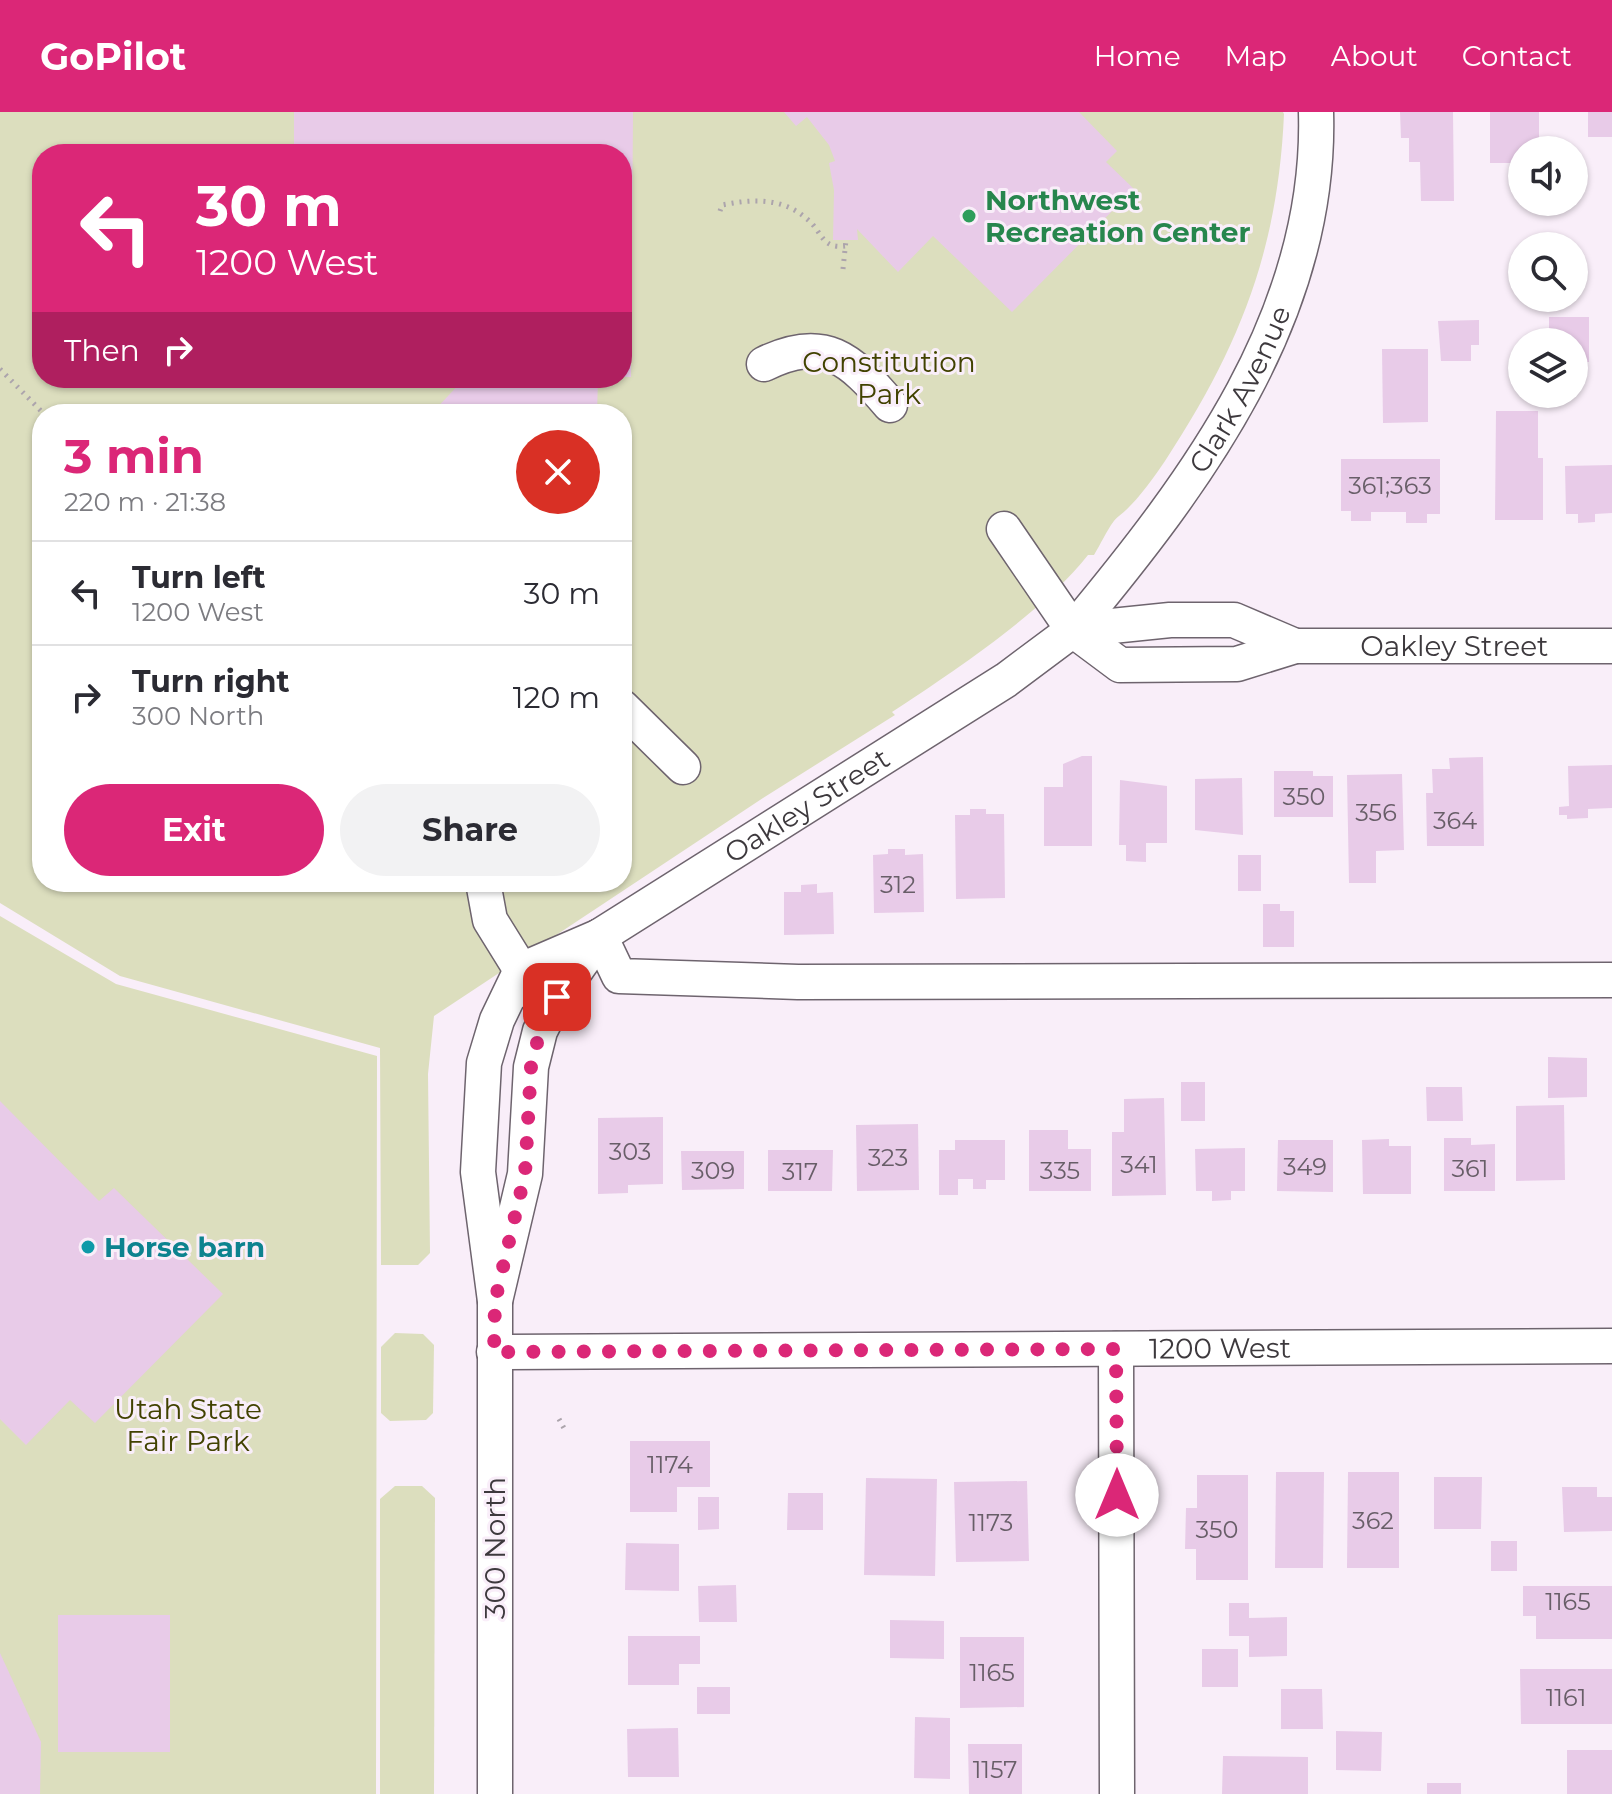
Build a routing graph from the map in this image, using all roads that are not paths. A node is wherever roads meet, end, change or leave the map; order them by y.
1 (1316, 112) edge
2 (764, 364) dead end
3 (890, 405) dead end
4 (1004, 529) dead end
5 (1073, 630) junction
6 (1612, 646) edge
7 (632, 717) edge
8 (683, 767) dead end
9 (485, 892) edge
10 (600, 936) junction
11 (521, 970) junction
12 (1612, 980) edge
13 (557, 997) joint
14 (495, 1301) junction
15 (1612, 1346) edge
16 (1116, 1349) junction
17 (494, 1352) junction
18 (495, 1794) edge
19 (1117, 1794) edge

1 - 5 street, Clark Avenue
2 - 3 street
4 - 5 street
5 - 6 street, Oakley Street
5 - 10 street, Oakley Street
7 - 8 street
9 - 11 street
10 - 11 street
10 - 12 street
10 - 13 street, Oakley Street
11 - 14 street, 300 North
13 - 14 street, 300 North
14 - 17 street, 300 North
15 - 16 street, 1200 West
16 - 17 street, 1200 West
16 - 19 street
17 - 18 street, 300 North

